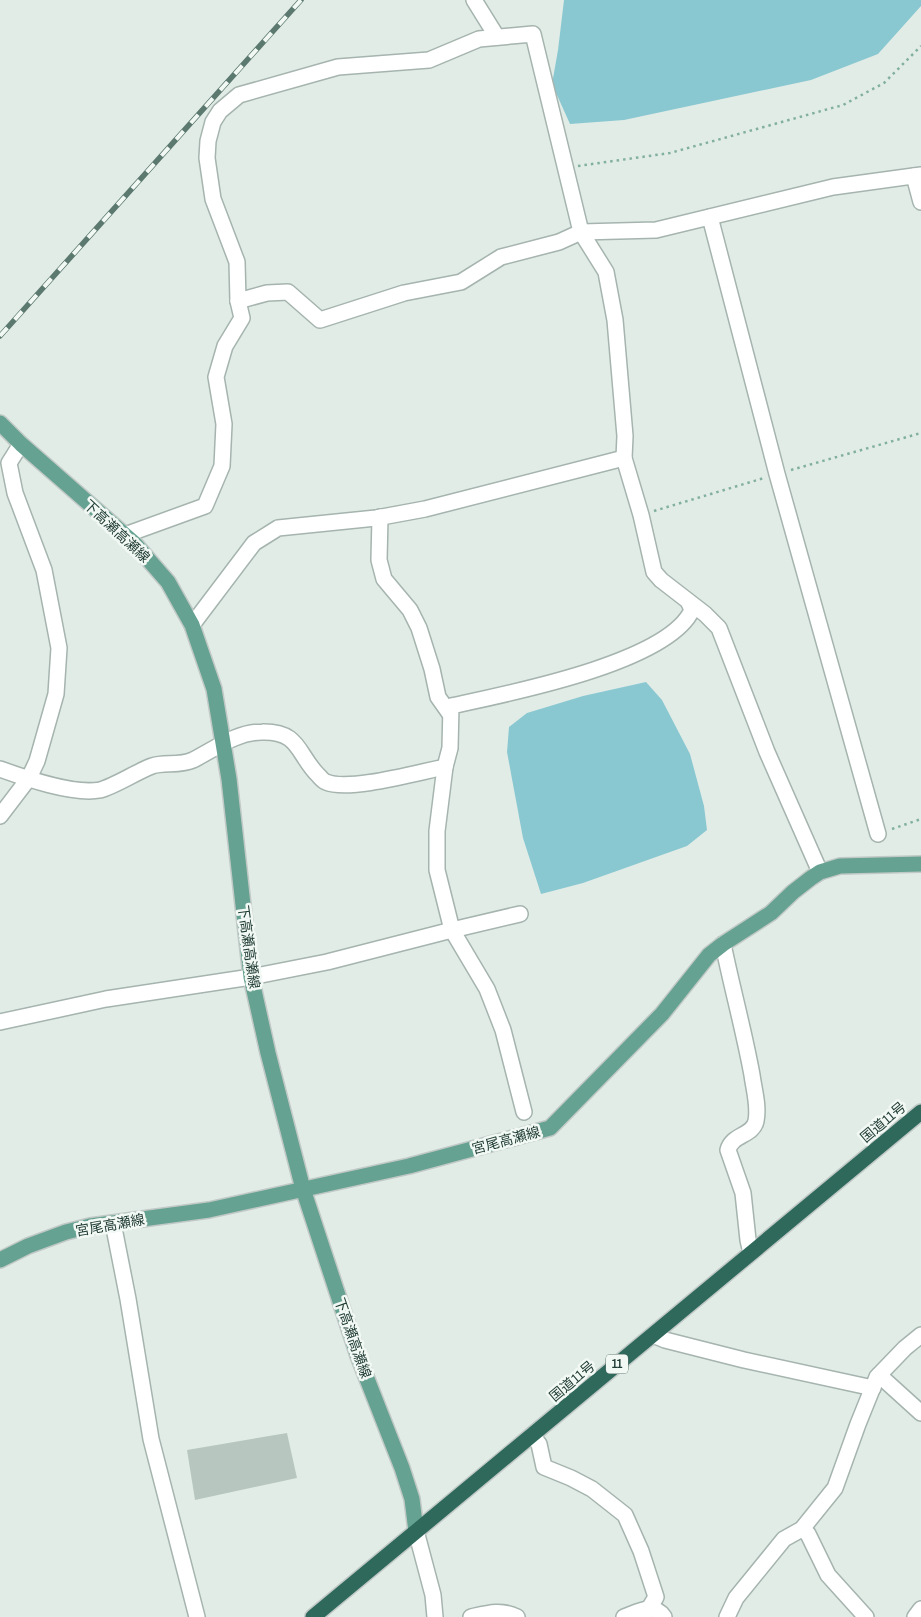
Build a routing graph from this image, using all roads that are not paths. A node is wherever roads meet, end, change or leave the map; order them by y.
1 (474, 0) edge
2 (497, 38) junction
3 (918, 176) edge
4 (921, 202) edge
5 (710, 217) junction
6 (581, 232) junction
7 (238, 302) junction
8 (0, 423) edge
9 (21, 444) junction
10 (624, 458) junction
11 (380, 518) junction
12 (125, 535) junction
13 (689, 603) junction
14 (192, 625) junction
15 (450, 714) junction
16 (223, 744) junction
17 (445, 767) junction
18 (6, 771) edge
19 (29, 778) junction
20 (0, 816) edge
21 (878, 834) dead end
22 (921, 864) edge
23 (820, 872) junction
24 (520, 914) dead end
25 (452, 930) junction
26 (723, 944) junction
27 (251, 977) junction
28 (0, 1022) edge
29 (524, 1112) dead end
30 (921, 1112) edge
31 (304, 1189) junction
32 (113, 1223) junction
33 (750, 1253) junction
34 (0, 1260) edge
35 (653, 1335) junction
36 (921, 1335) edge
37 (876, 1382) junction
38 (921, 1413) edge
39 (532, 1436) junction
40 (802, 1529) junction
41 (416, 1531) junction
42 (921, 1609) edge
43 (648, 1610) junction
44 (197, 1617) edge
45 (313, 1617) edge
46 (435, 1617) edge
47 (471, 1617) edge
48 (517, 1617) edge
49 (624, 1617) edge
50 (664, 1617) edge
51 (727, 1617) edge
52 (866, 1617) edge
53 (915, 1617) edge

1 - 2 street
2 - 6 street
2 - 7 street
3 - 4 street
3 - 5 street
5 - 6 street
5 - 21 street
6 - 7 street
6 - 10 street
7 - 12 street
8 - 9 main road, 下高瀬高瀬線
9 - 12 main road, 下高瀬高瀬線
9 - 19 street
10 - 11 street
10 - 13 street
11 - 14 street
11 - 15 street
12 - 14 main road, 下高瀬高瀬線
13 - 15 street
13 - 23 street
14 - 16 main road, 下高瀬高瀬線
15 - 17 street
16 - 17 street
16 - 19 street
16 - 27 main road, 下高瀬高瀬線
17 - 25 street
18 - 19 street
19 - 20 street
22 - 23 main road, 宮尾高瀬線
23 - 26 main road, 宮尾高瀬線
24 - 25 street
25 - 27 street
25 - 29 street
26 - 31 main road, 宮尾高瀬線
26 - 33 street
27 - 28 street
27 - 31 main road, 下高瀬高瀬線
30 - 33 highway, 国道11号 / 11
31 - 32 main road, 宮尾高瀬線
31 - 41 main road, 下高瀬高瀬線
32 - 34 main road, 宮尾高瀬線
32 - 44 street
33 - 35 highway, 国道11号 / 11
35 - 37 street
35 - 39 highway, 国道11号 / 11
36 - 37 street
37 - 38 street
37 - 40 street
39 - 41 highway, 国道11号 / 11
39 - 43 street
40 - 51 street
40 - 52 street
41 - 45 highway, 国道11号 / 11
41 - 46 street
42 - 53 street
43 - 49 street
43 - 50 street
47 - 48 street

